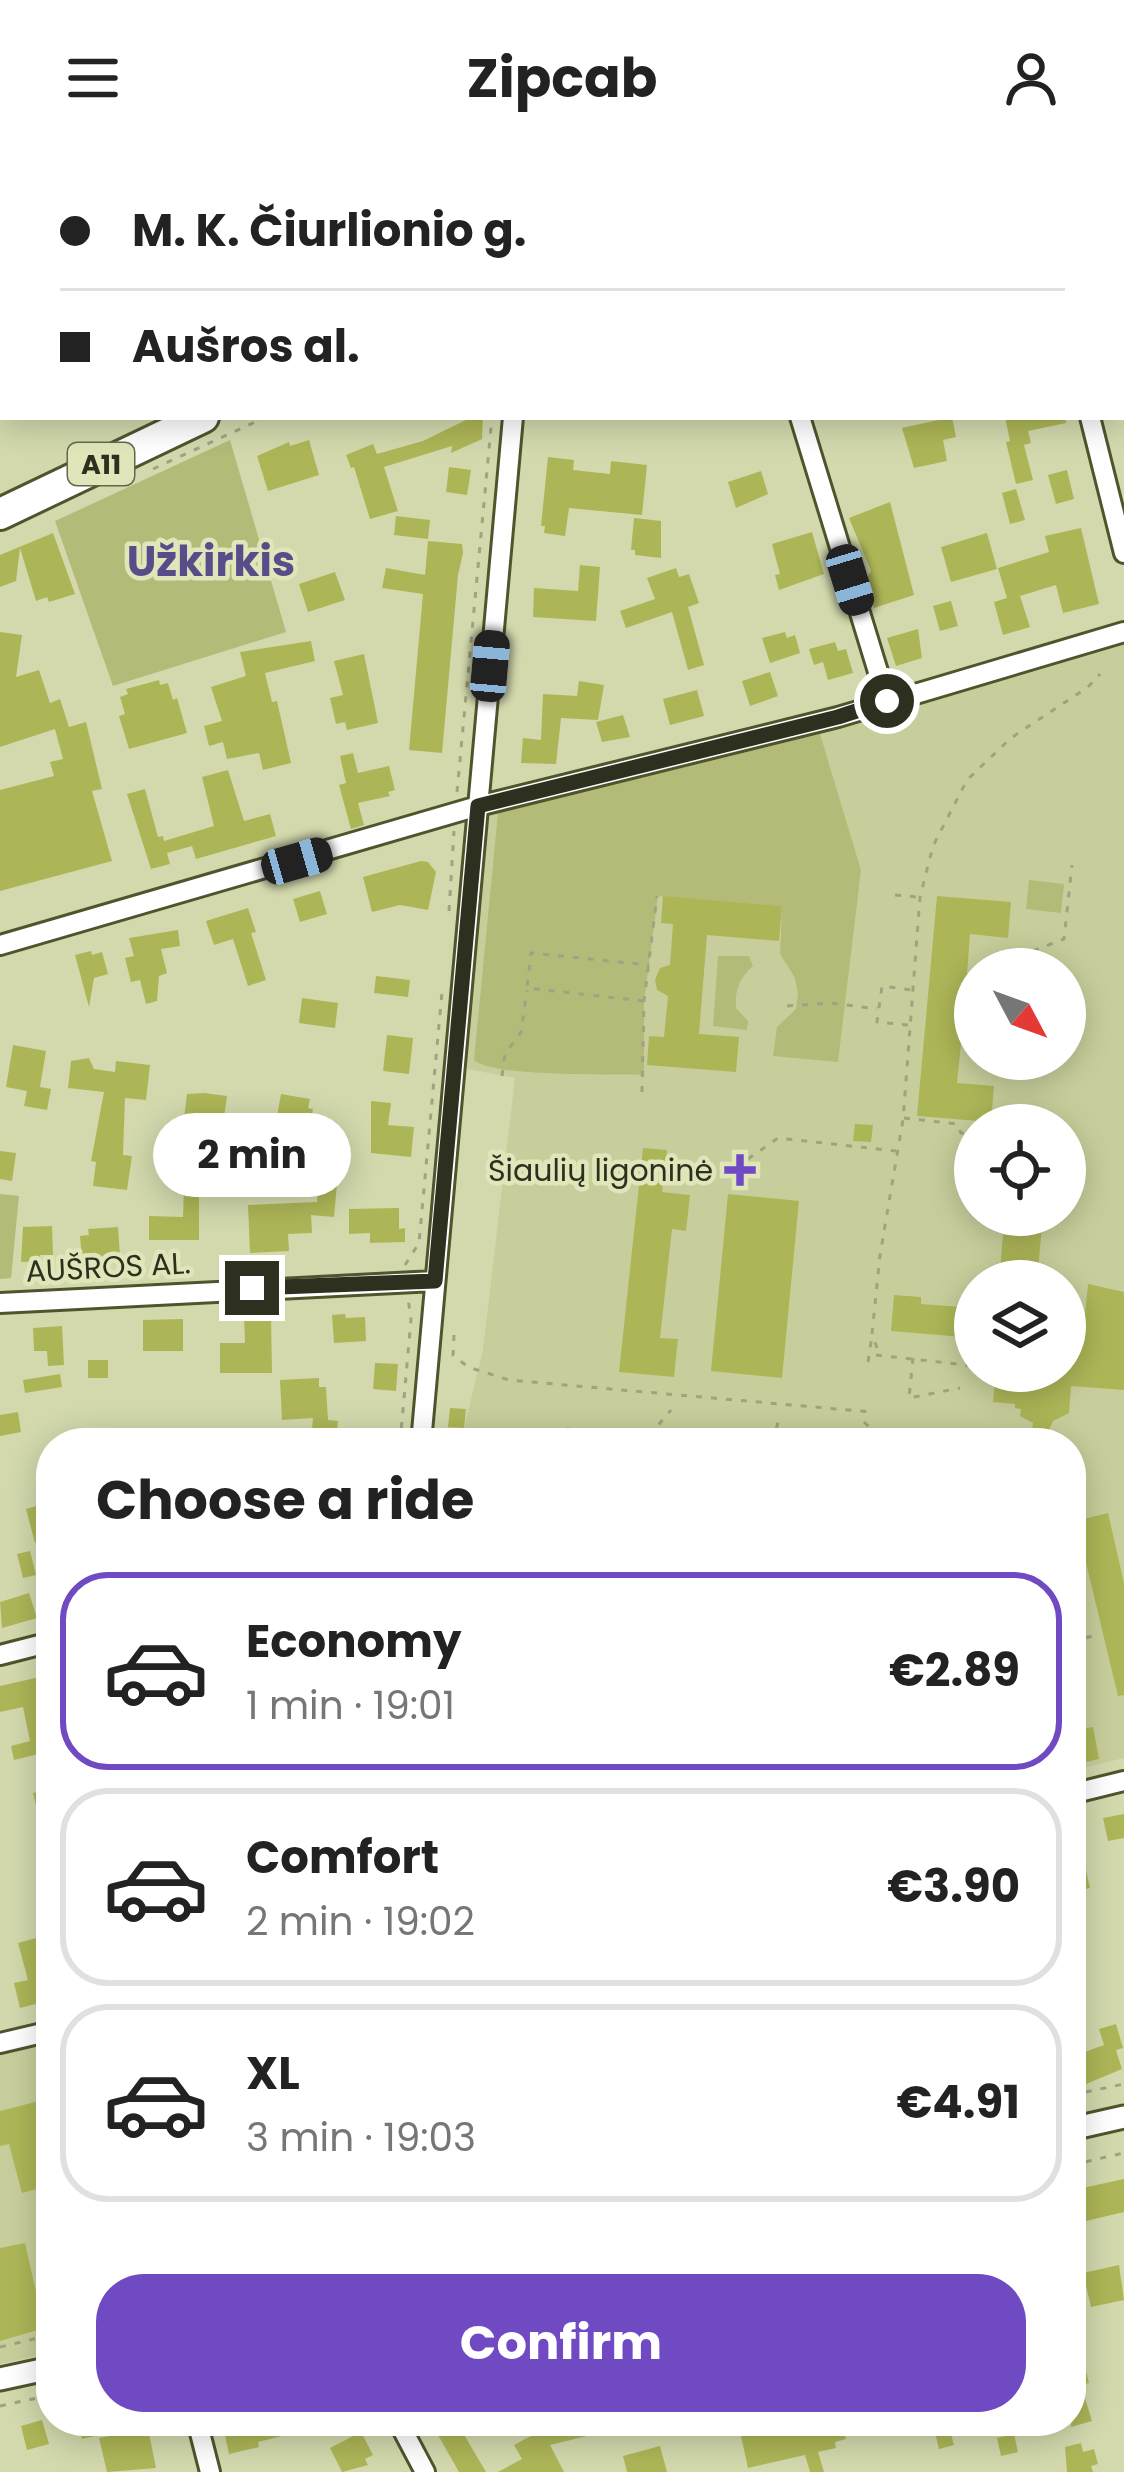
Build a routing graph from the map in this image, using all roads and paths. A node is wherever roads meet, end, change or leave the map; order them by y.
1 (197, 420) edge
2 (493, 420) edge
3 (513, 420) edge
4 (801, 420) edge
5 (1091, 420) edge
6 (0, 514) edge
7 (1124, 553) edge
8 (1124, 632) edge
9 (1100, 674) dead end
10 (887, 701) junction
11 (478, 806) junction
12 (455, 814) junction
13 (1072, 866) dead end
14 (895, 895) dead end
15 (657, 896) dead end
16 (920, 897) junction
17 (448, 924) dead end
18 (0, 945) edge
19 (1041, 948) edge
20 (649, 965) junction
21 (442, 988) dead end
22 (527, 988) junction
23 (914, 990) junction
24 (644, 1001) junction
25 (787, 1006) dead end
26 (879, 1010) junction
27 (911, 1025) junction
28 (502, 1076) dead end
29 (642, 1091) dead end
30 (902, 1118) junction
31 (954, 1124) edge
32 (898, 1151) junction
33 (748, 1160) dead end
34 (435, 1281) junction
35 (406, 1282) junction
36 (0, 1304) edge
37 (872, 1334) junction
38 (454, 1335) dead end
39 (877, 1348) dead end
40 (876, 1355) dead end
41 (913, 1358) junction
42 (868, 1362) dead end
43 (954, 1362) edge
44 (954, 1389) edge
45 (671, 1410) dead end
46 (871, 1412) dead end
47 (778, 1418) dead end
48 (864, 1422) dead end
49 (401, 1428) edge
50 (422, 1428) edge
51 (656, 1428) edge
52 (776, 1428) edge
53 (870, 1428) edge
54 (1094, 1636) dead end
55 (1086, 1637) edge
56 (36, 1646) edge
57 (0, 1655) edge
58 (1124, 1781) edge
59 (1086, 1790) edge
60 (36, 2035) edge
61 (0, 2043) edge
62 (1124, 2084) edge
63 (1086, 2093) edge
64 (1124, 2117) edge
65 (1086, 2126) edge
66 (1124, 2153) edge
67 (1086, 2162) edge
68 (36, 2339) edge
69 (0, 2347) edge
70 (36, 2371) edge
71 (0, 2379) edge
72 (36, 2398) edge
73 (0, 2406) edge
74 (201, 2436) edge
75 (406, 2436) edge
76 (210, 2472) edge
77 (425, 2472) edge

1 - 6 highway, A11
2 - 12 path
3 - 11 street
4 - 10 street
5 - 7 street
8 - 10 street
9 - 16 path
10 - 11 street
11 - 12 street
11 - 34 street
12 - 17 path
12 - 18 street
13 - 19 path
14 - 16 path
15 - 20 path
16 - 23 path
20 - 22 path
20 - 24 path
21 - 35 path
22 - 24 path
22 - 28 path
23 - 26 path
23 - 27 path
24 - 29 path
25 - 26 path
26 - 27 path
27 - 30 path
30 - 31 path
30 - 32 path
32 - 33 path
32 - 37 path
34 - 35 street, AUŠROS AL.
34 - 50 street
35 - 36 street, AUŠROS AL.
35 - 49 path
37 - 39 path
37 - 42 path
38 - 46 path
40 - 41 path
41 - 43 path
41 - 44 path
45 - 51 path
47 - 52 path
48 - 53 path
54 - 55 path
56 - 57 street
58 - 59 street
60 - 61 street
62 - 63 path
64 - 65 street
66 - 67 path
68 - 69 path
70 - 71 street
72 - 73 path
74 - 76 street
75 - 77 street

